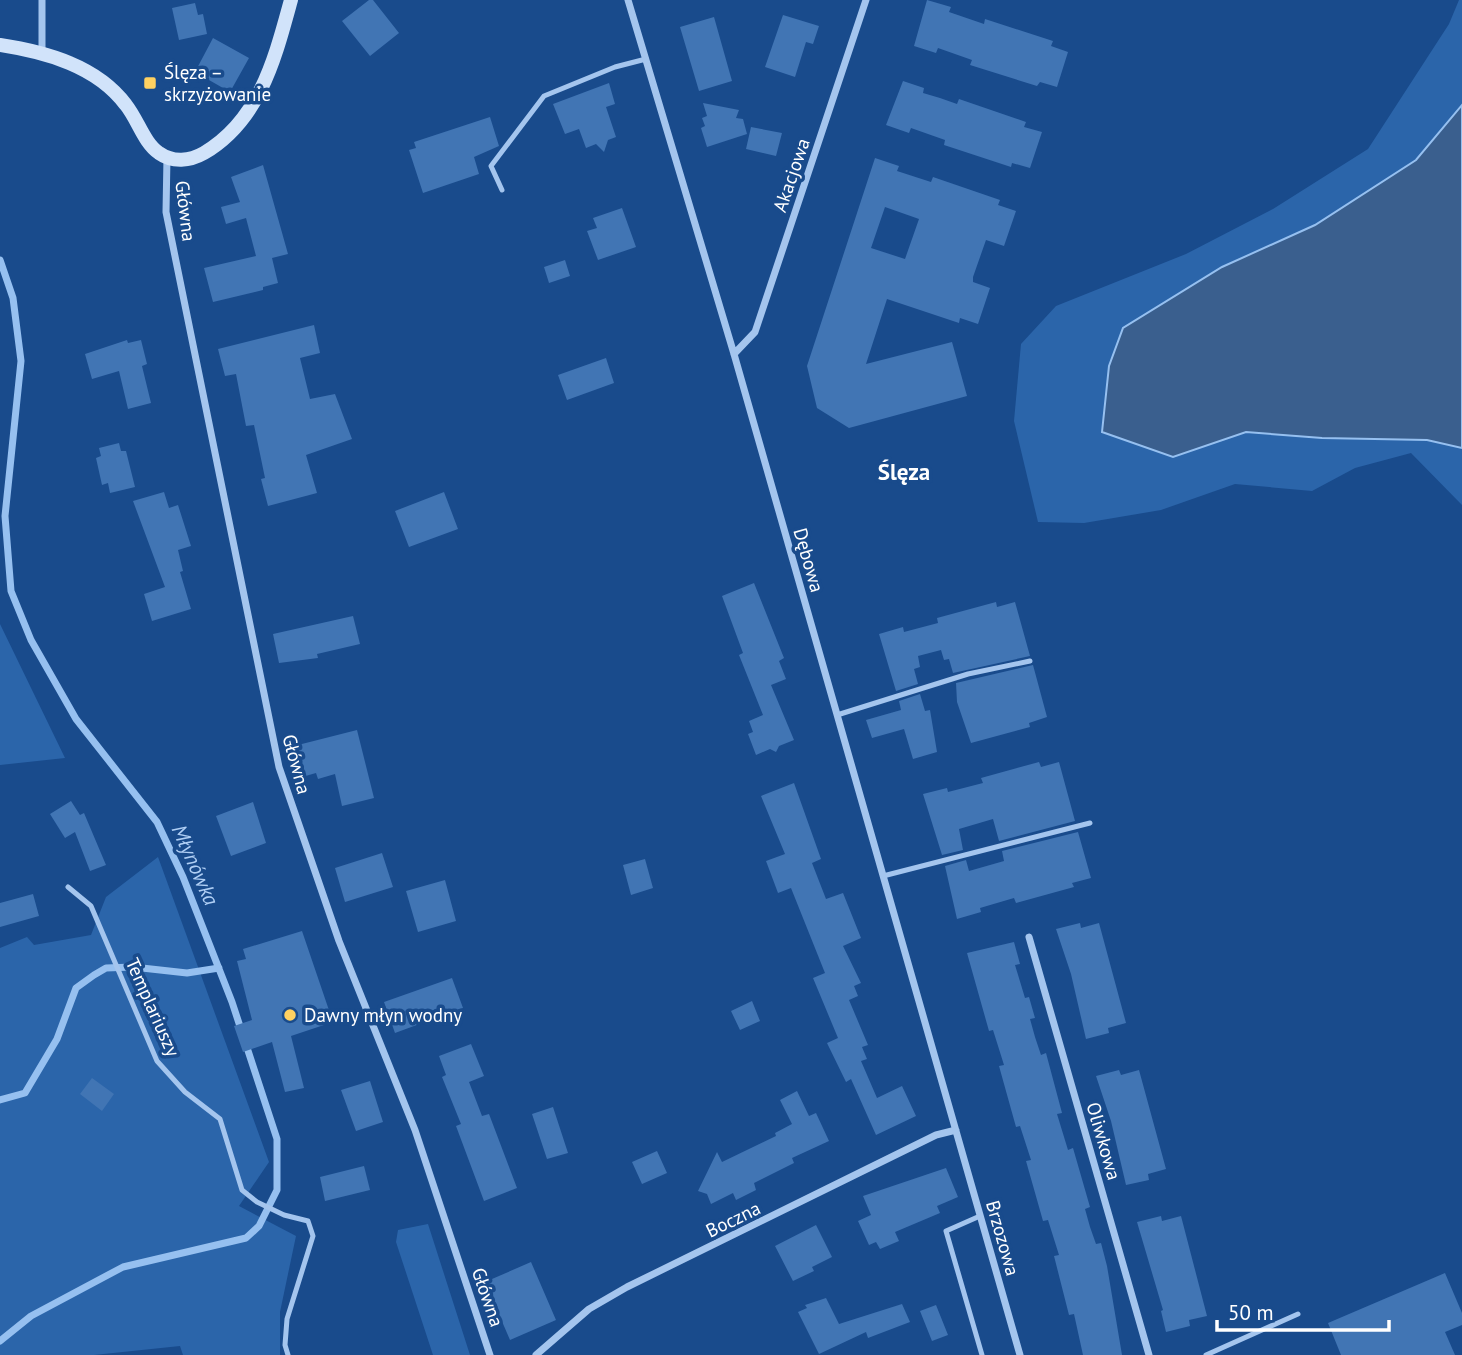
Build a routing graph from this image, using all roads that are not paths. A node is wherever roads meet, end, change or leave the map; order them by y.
1 (42, 0) edge
2 (291, 0) edge
3 (628, 0) edge
4 (866, 0) edge
5 (3, 45) edge
6 (42, 53) junction
7 (646, 59) junction
8 (167, 158) junction
9 (502, 190) dead end
10 (734, 354) junction
11 (1030, 661) dead end
12 (837, 715) junction
13 (1090, 823) dead end
14 (883, 876) junction
15 (68, 887) dead end
16 (1029, 937) dead end
17 (956, 1129) junction
18 (981, 1216) junction
19 (1298, 1314) dead end
20 (288, 1355) edge
21 (491, 1355) edge
22 (537, 1355) edge
23 (982, 1355) edge
24 (1020, 1355) edge
25 (1149, 1355) edge
26 (1206, 1355) edge

1 - 6 street
2 - 8 street
3 - 7 street, Dębowa
4 - 10 street, Akacjowa
5 - 6 street
6 - 8 street
7 - 9 lane
7 - 10 street, Dębowa
8 - 21 street, Główna
10 - 12 street, Dębowa
11 - 12 lane
12 - 14 street, Dębowa
13 - 14 lane
14 - 17 street, Dębowa
15 - 20 lane, Templariuszy
16 - 25 street, Oliwkowa
17 - 18 street, Brzozowa
17 - 22 street, Boczna
18 - 23 lane
18 - 24 street, Brzozowa
19 - 26 lane

